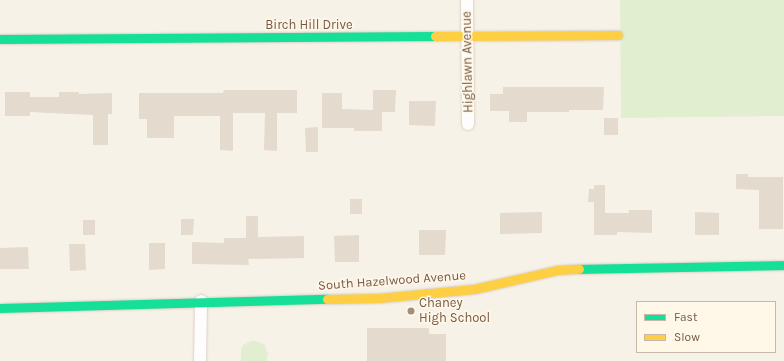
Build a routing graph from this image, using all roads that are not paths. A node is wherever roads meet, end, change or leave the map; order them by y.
1 (467, 0) edge
2 (618, 35) dead end
3 (467, 37) junction
4 (0, 39) edge
5 (468, 124) dead end
6 (784, 266) edge
7 (201, 301) junction
8 (0, 308) edge
9 (200, 361) edge

1 - 3 street, Highlawn Avenue
2 - 3 street, Birch Hill Drive
3 - 4 street, Birch Hill Drive
3 - 5 street, Highlawn Avenue
6 - 7 street, South Hazelwood Avenue
7 - 8 street, South Hazelwood Avenue
7 - 9 street

